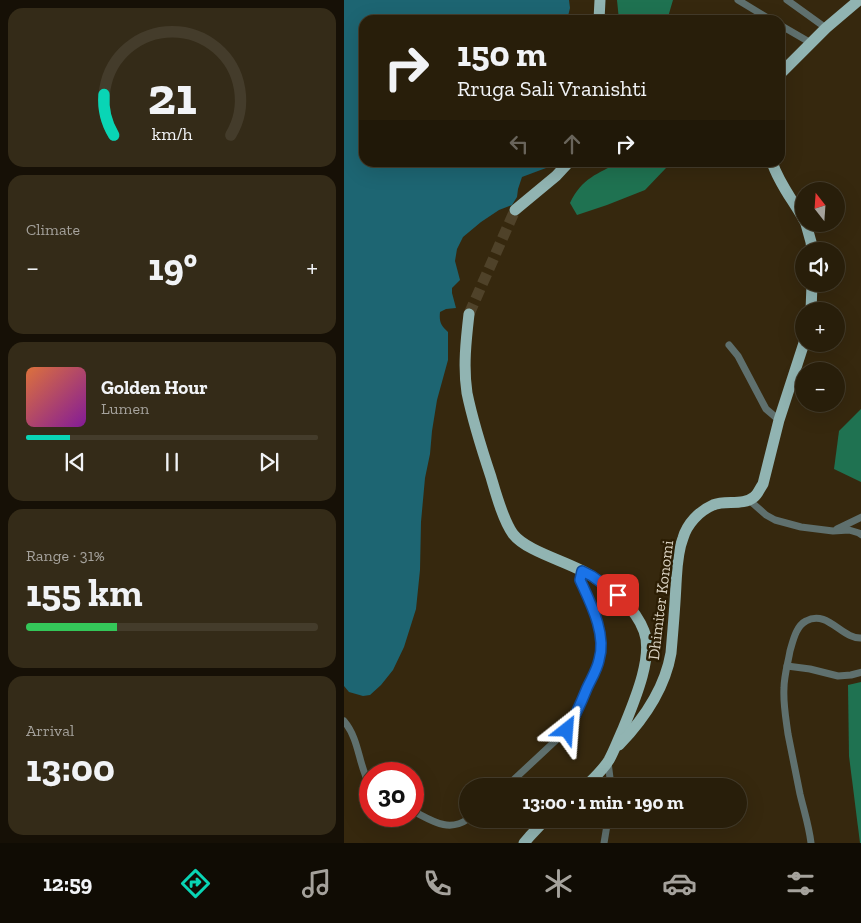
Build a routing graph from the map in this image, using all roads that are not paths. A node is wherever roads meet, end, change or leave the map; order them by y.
1 (600, 0) edge
2 (738, 0) edge
3 (787, 0) edge
4 (859, 0) edge
5 (599, 15) edge
6 (764, 15) edge
7 (785, 28) edge
8 (826, 28) junction
9 (810, 43) junction
10 (785, 69) edge
11 (564, 167) edge
12 (774, 167) edge
13 (795, 206) edge
14 (515, 210) tunnel mouth
15 (469, 314) tunnel mouth
16 (729, 345) dead end
17 (801, 352) edge
18 (779, 420) junction
19 (749, 500) junction
20 (861, 517) edge
21 (834, 531) junction
22 (861, 535) edge
23 (582, 571) junction
24 (861, 638) edge
25 (787, 666) junction
26 (861, 672) edge
27 (344, 721) edge
28 (614, 750) junction
29 (361, 762) edge
30 (608, 762) junction
31 (516, 778) edge
32 (593, 778) edge
33 (611, 778) edge
34 (424, 816) edge
35 (459, 824) edge
36 (538, 828) edge
37 (606, 828) edge
38 (524, 843) edge
39 (604, 843) edge
40 (811, 843) edge

1 - 5 main road
2 - 6 street
3 - 8 street
4 - 8 main road
7 - 9 street
8 - 9 main road
9 - 10 main road
11 - 14 main road
12 - 13 main road
15 - 23 main road
16 - 18 street
17 - 18 main road
18 - 19 main road
19 - 21 street
19 - 28 main road, Dhimiter Konomi
20 - 21 street
21 - 22 street
23 - 28 main road
23 - 31 street
24 - 25 street
25 - 26 street
25 - 40 street
27 - 29 street
28 - 30 main road
30 - 32 main road
30 - 33 street
34 - 35 street
36 - 38 main road
37 - 39 street

